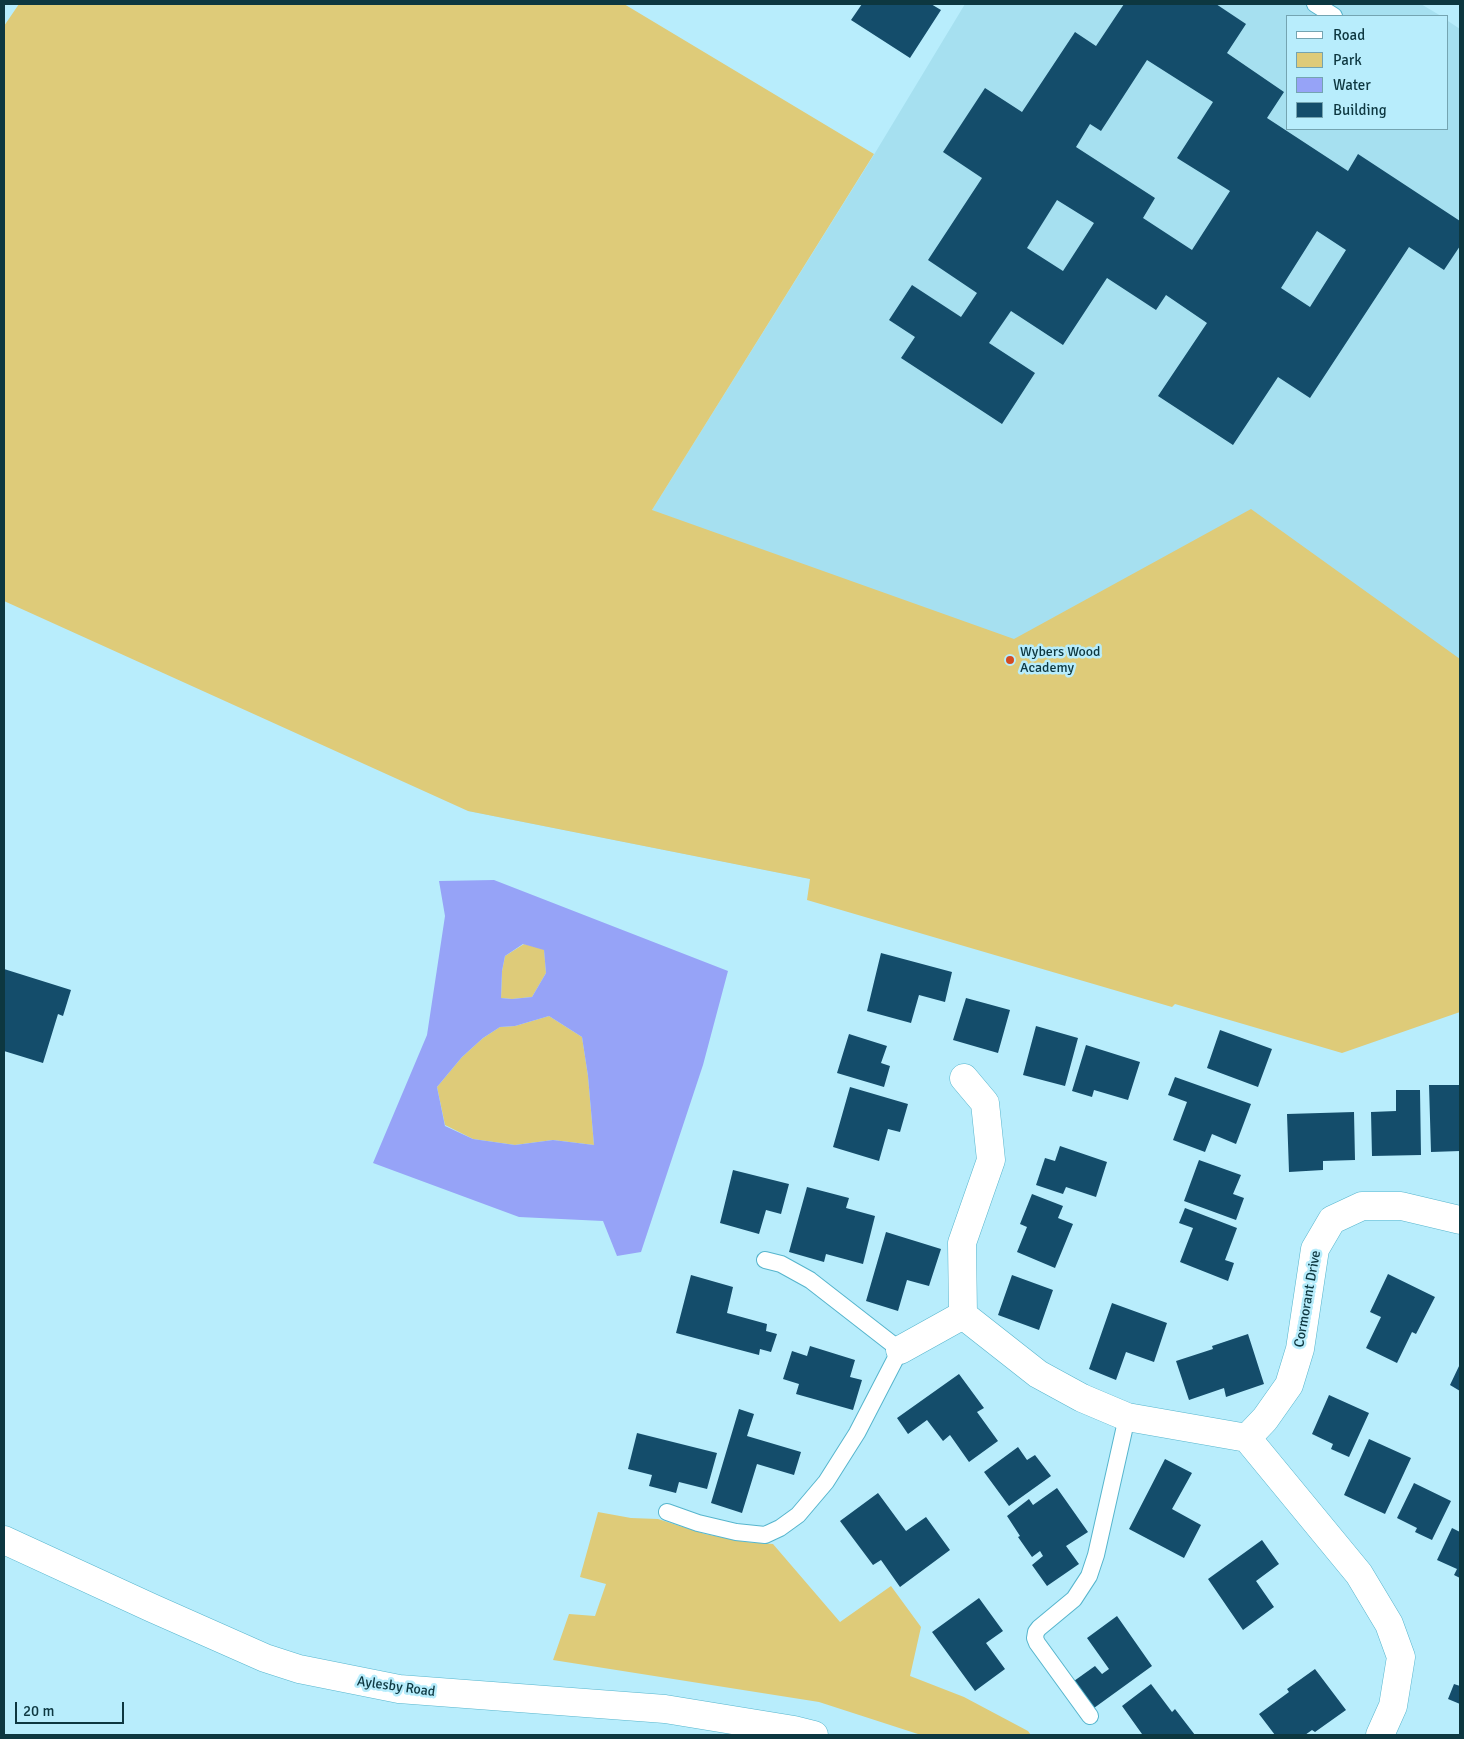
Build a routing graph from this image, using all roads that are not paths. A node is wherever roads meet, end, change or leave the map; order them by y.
1 (1315, 4) edge
2 (1332, 15) edge
3 (964, 1078) dead end
4 (1460, 1220) edge
5 (765, 1260) dead end
6 (963, 1315) junction
7 (900, 1350) junction
8 (1127, 1417) junction
9 (1247, 1438) junction
10 (667, 1512) dead end
11 (4, 1540) edge
12 (1090, 1716) dead end
13 (814, 1735) edge
14 (1380, 1735) edge

1 - 2 lane
3 - 6 street
4 - 9 street, Cormorant Drive
5 - 7 lane
6 - 7 street
6 - 8 street
7 - 10 lane
8 - 9 street
8 - 12 lane
9 - 14 street
11 - 13 street, Aylesby Road

